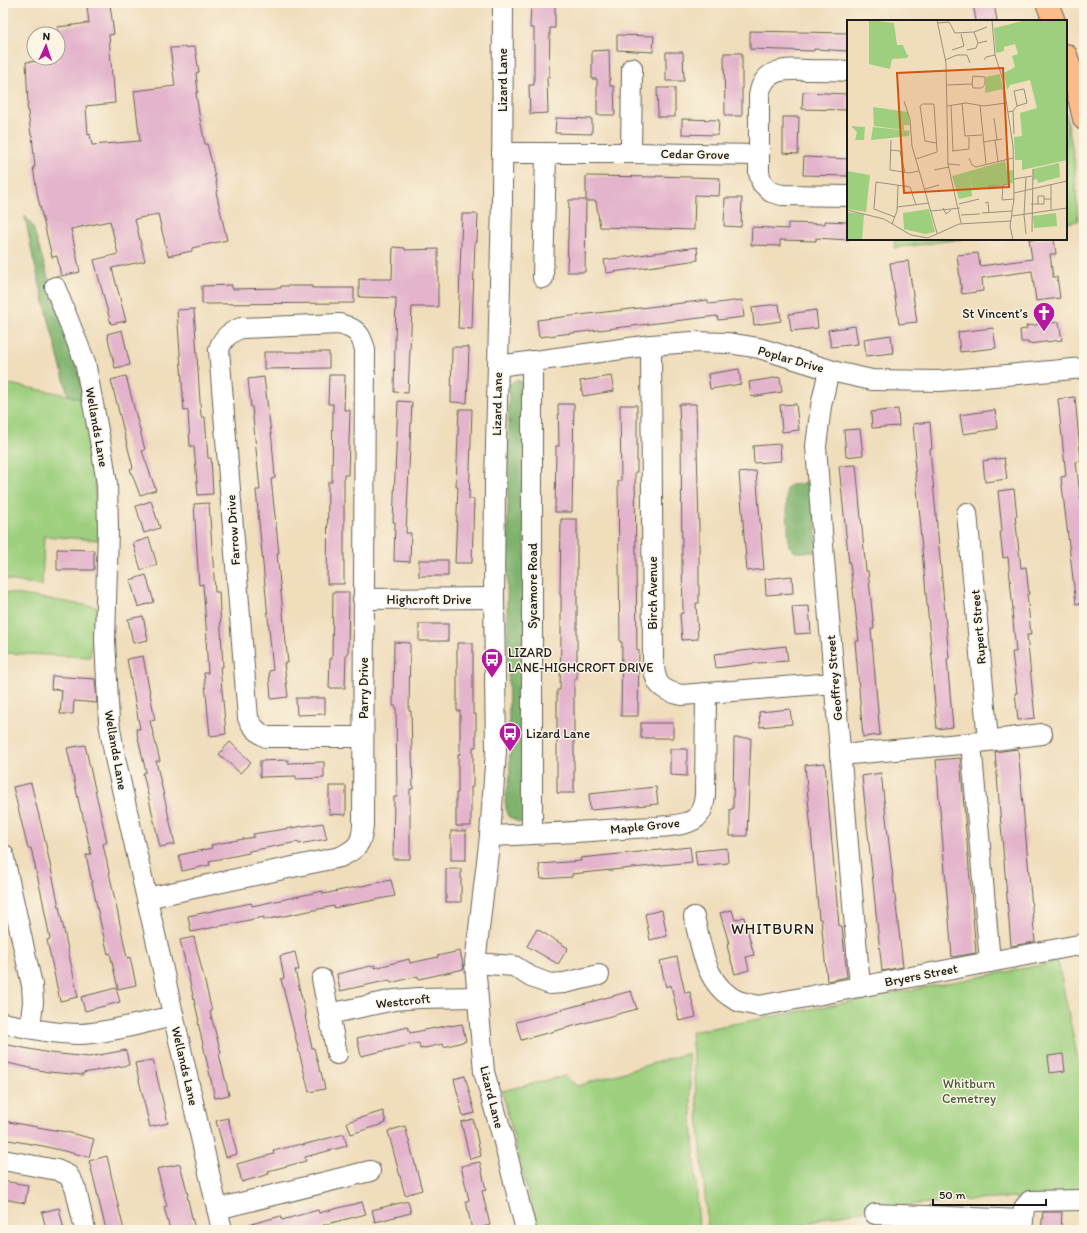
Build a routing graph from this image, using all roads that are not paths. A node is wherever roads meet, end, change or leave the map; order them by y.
1 (502, 3) edge
2 (1048, 3) edge
3 (1054, 20) edge
4 (1067, 58) edge
5 (632, 68) dead end
6 (847, 71) edge
7 (1084, 119) edge
8 (502, 153) junction
9 (546, 153) junction
10 (631, 153) junction
11 (758, 155) junction
12 (847, 196) edge
13 (543, 278) dead end
14 (55, 287) dead end
15 (340, 324) joint
16 (651, 346) junction
17 (532, 361) junction
18 (498, 366) junction
19 (1084, 368) edge
20 (829, 370) junction
21 (967, 514) dead end
22 (494, 598) junction
23 (363, 599) junction
24 (834, 683) junction
25 (706, 693) junction
26 (1042, 734) dead end
27 (363, 737) junction
28 (980, 741) junction
29 (840, 755) junction
30 (532, 834) junction
31 (490, 836) junction
32 (3, 854) edge
33 (147, 898) junction
34 (694, 917) dead end
35 (1084, 944) edge
36 (990, 962) junction
37 (475, 963) junction
38 (600, 974) dead end
39 (322, 979) dead end
40 (860, 987) junction
41 (477, 997) junction
42 (329, 1014) junction
43 (174, 1016) junction
44 (3, 1023) edge
45 (30, 1028) junction
46 (337, 1054) dead end
47 (3, 1160) edge
48 (370, 1171) dead end
49 (1083, 1200) edge
50 (217, 1209) junction
51 (875, 1214) dead end
52 (1023, 1225) edge
53 (85, 1230) edge
54 (222, 1230) edge
55 (526, 1230) edge

1 - 8 street, Lizard Lane
2 - 3 main road
4 - 7 main road
5 - 10 street
6 - 11 street
8 - 9 street, Cedar Grove
8 - 18 street, Lizard Lane
9 - 10 street, Cedar Grove
9 - 13 street
10 - 11 street, Cedar Grove
11 - 12 street
14 - 33 street, Wellands Lane
15 - 23 street, Parry Drive
15 - 27 street, Farrow Drive
16 - 17 street, Poplar Drive
16 - 20 street, Poplar Drive
16 - 25 street, Birch Avenue
17 - 18 street, Poplar Drive
17 - 30 street, Sycamore Road
18 - 22 street, Lizard Lane
19 - 20 street, Poplar Drive
20 - 24 street, Geoffrey Street
21 - 28 street, Rupert Street
22 - 23 street, Highcroft Drive
22 - 31 street, Lizard Lane
23 - 27 street, Parry Drive
24 - 25 street, Birch Avenue
24 - 29 street, Geoffrey Street
25 - 30 street, Maple Grove
26 - 28 street
27 - 33 street, Parry Drive
28 - 29 street
28 - 36 street, Rupert Street
29 - 40 street, Geoffrey Street
30 - 31 street, Maple Grove
31 - 37 street, Lizard Lane
32 - 45 street
33 - 43 street, Wellands Lane
34 - 40 street, Bryers Street
35 - 36 street, Bryers Street
36 - 40 street, Bryers Street
37 - 38 street
37 - 41 street, Lizard Lane
39 - 42 street
41 - 42 street, Westcroft
41 - 55 street, Lizard Lane
42 - 46 street
43 - 45 street
43 - 50 street, Wellands Lane
44 - 45 street
47 - 53 street
48 - 50 street
49 - 52 street
50 - 54 street, Wellands Lane
51 - 52 street

